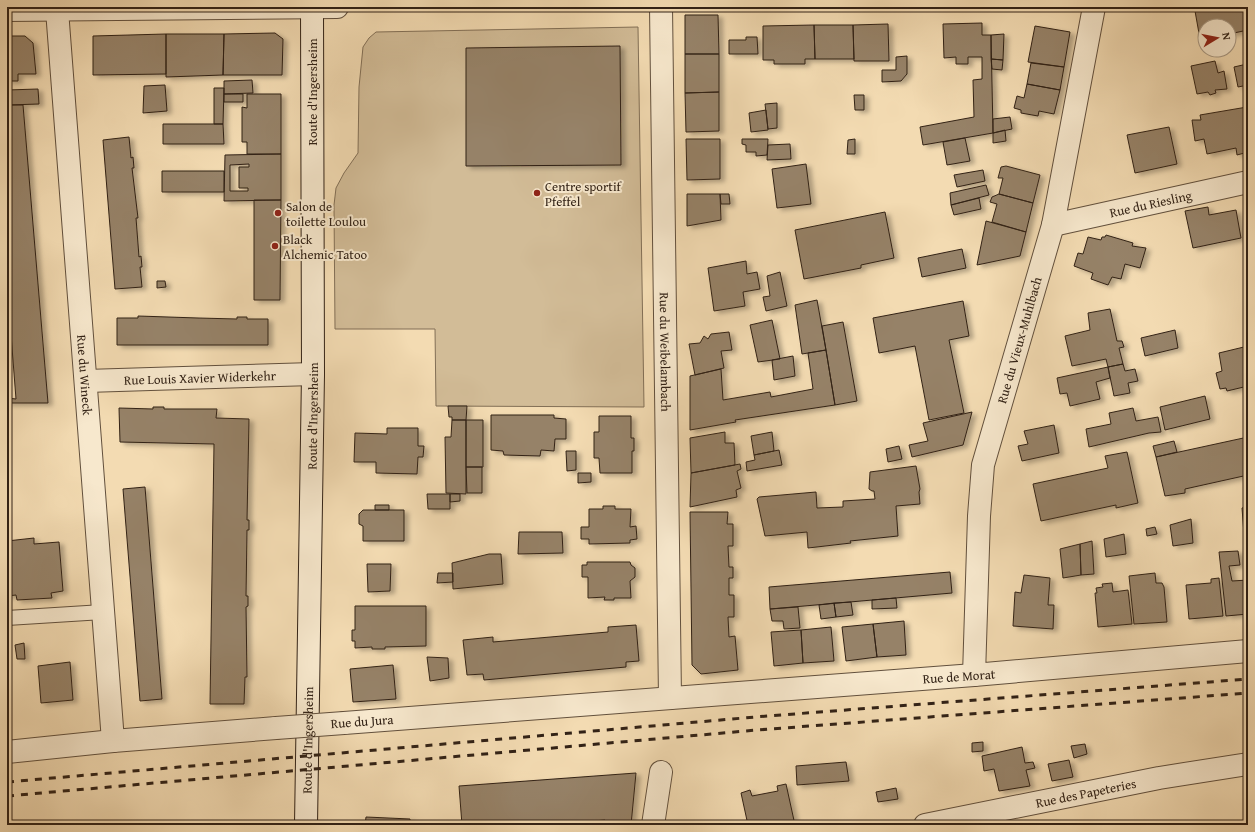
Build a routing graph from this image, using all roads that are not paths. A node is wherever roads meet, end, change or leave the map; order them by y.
1 (312, 7) edge
2 (338, 7) edge
3 (661, 7) edge
4 (1094, 7) edge
5 (7, 10) edge
6 (57, 10) junction
7 (1248, 182) edge
8 (1053, 225) junction
9 (313, 374) junction
10 (86, 381) junction
11 (103, 612) junction
12 (7, 618) edge
13 (1248, 651) edge
14 (974, 676) junction
15 (670, 698) junction
16 (113, 741) junction
17 (7, 752) edge
18 (1248, 764) edge
19 (661, 772) dead end
20 (306, 825) edge
21 (653, 825) edge
22 (925, 825) edge

1 - 2 street
1 - 6 street
1 - 9 street, Route d'Ingersheim
3 - 15 street, Rue du Weibelambach
4 - 8 street, Rue du Vieux-Muhlbach
5 - 6 street
6 - 10 street, Rue du Wineck
7 - 8 street, Rue du Riesling
8 - 14 street, Rue du Vieux-Muhlbach
9 - 10 street, Rue Louis Xavier Widerkehr
9 - 20 street, Route d'Ingersheim
10 - 11 street, Rue du Wineck
11 - 12 lane
11 - 16 street, Rue du Wineck
13 - 14 street, Rue de Morat
14 - 15 street, Rue de Morat
15 - 16 street, Rue du Jura, bridge
16 - 17 street, Rue du Jura
18 - 22 street, Rue des Papeteries
19 - 21 street

